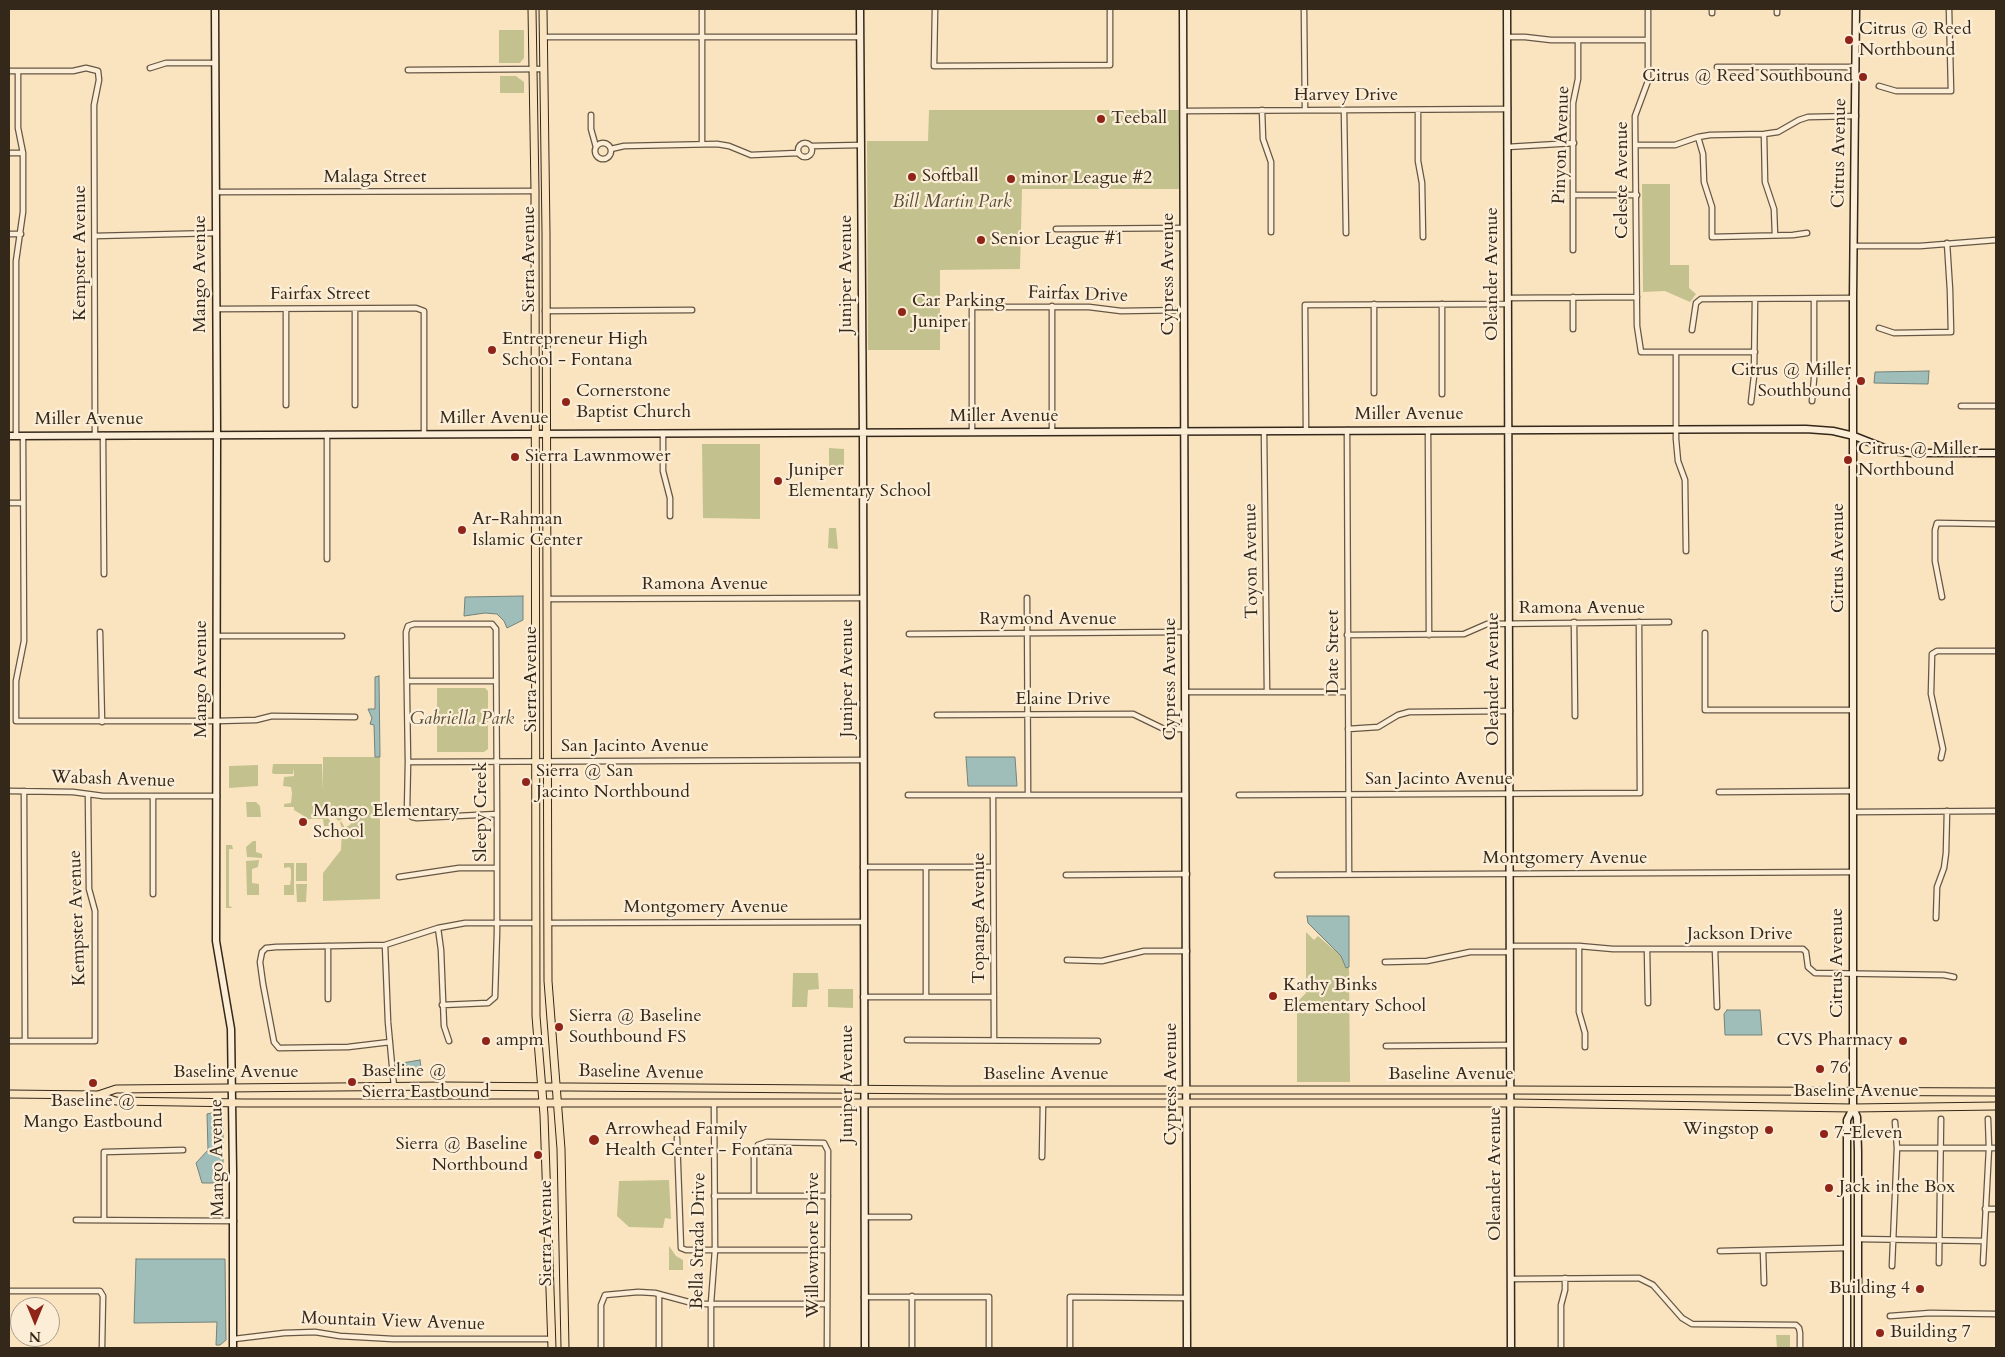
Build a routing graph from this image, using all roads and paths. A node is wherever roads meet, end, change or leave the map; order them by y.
1 (215, 9) edge
2 (532, 9) edge
3 (543, 9) edge
4 (702, 9) edge
5 (860, 9) edge
6 (935, 9) edge
7 (1110, 9) edge
8 (1183, 9) edge
9 (1304, 9) edge
10 (1507, 9) edge
11 (1648, 9) edge
12 (1856, 9) edge
13 (1949, 9) edge
14 (543, 37) junction
15 (702, 37) junction
16 (860, 37) junction
17 (1507, 37) junction
18 (1578, 40) junction
19 (1648, 40) junction
20 (215, 64) junction
21 (1856, 66) junction
22 (1717, 67) dead end
23 (150, 68) dead end
24 (532, 69) junction
25 (543, 69) junction
26 (408, 70) dead end
27 (9, 71) edge
28 (18, 71) junction
29 (1879, 86) dead end
30 (1508, 109) junction
31 (1184, 110) junction
32 (1262, 110) junction
33 (1305, 110) junction
34 (1344, 110) junction
35 (1418, 110) junction
36 (591, 115) dead end
37 (1856, 116) junction
38 (1764, 134) junction
39 (1698, 137) junction
40 (1574, 143) junction
41 (702, 144) junction
42 (861, 145) junction
43 (1636, 145) junction
44 (811, 146) junction
45 (1507, 147) junction
46 (596, 148) junction
47 (611, 149) junction
48 (9, 153) edge
49 (22, 153) junction
50 (798, 153) junction
51 (535, 191) junction
52 (216, 192) junction
53 (1637, 194) junction
54 (1573, 195) junction
55 (1184, 228) junction
56 (1056, 229) dead end
57 (1271, 232) dead end
58 (216, 233) junction
59 (1346, 233) dead end
60 (1807, 233) dead end
61 (9, 234) edge
62 (21, 234) junction
63 (1775, 235) junction
64 (95, 236) junction
65 (1423, 237) dead end
66 (1996, 240) edge
67 (1947, 243) junction
68 (1854, 246) junction
69 (1573, 250) dead end
70 (1637, 297) junction
71 (1573, 298) junction
72 (1854, 298) junction
73 (1755, 299) junction
74 (1814, 299) junction
75 (1508, 301) junction
76 (1374, 304) junction
77 (1442, 304) junction
78 (1052, 306) junction
79 (216, 309) junction
80 (286, 309) junction
81 (355, 309) junction
82 (692, 310) dead end
83 (1184, 310) junction
84 (545, 311) junction
85 (16, 320) junction
86 (9, 321) edge
87 (1879, 328) dead end
88 (1573, 330) dead end
89 (1692, 330) dead end
90 (1676, 352) junction
91 (1755, 352) junction
92 (1374, 393) dead end
93 (1442, 394) dead end
94 (1812, 401) dead end
95 (1751, 402) dead end
96 (286, 405) dead end
97 (355, 405) dead end
98 (1961, 406) dead end
99 (1996, 406) edge
100 (1508, 429) junction
101 (1676, 429) junction
102 (1306, 430) junction
103 (1347, 430) junction
104 (1428, 430) junction
105 (1185, 431) junction
106 (1264, 431) junction
107 (972, 432) junction
108 (1052, 432) junction
109 (663, 433) junction
110 (863, 433) junction
111 (327, 434) junction
112 (424, 434) junction
113 (534, 434) junction
114 (546, 434) junction
115 (95, 435) junction
116 (103, 435) junction
117 (217, 435) junction
118 (12, 436) edge
119 (23, 436) junction
120 (1854, 436) junction
121 (1996, 453) edge
122 (9, 503) edge
123 (23, 503) junction
124 (670, 516) dead end
125 (1996, 524) edge
126 (1686, 551) dead end
127 (327, 559) dead end
128 (104, 574) dead end
129 (1942, 597) dead end
130 (863, 598) junction
131 (1027, 598) dead end
132 (547, 599) junction
133 (1574, 622) junction
134 (1639, 622) junction
135 (1669, 622) dead end
136 (1509, 623) junction
137 (100, 632) dead end
138 (1186, 632) junction
139 (1705, 633) dead end
140 (910, 634) dead end
141 (1027, 634) junction
142 (1429, 634) junction
143 (1347, 635) junction
144 (217, 636) junction
145 (342, 636) dead end
146 (1996, 650) edge
147 (408, 681) junction
148 (496, 681) junction
149 (1186, 692) junction
150 (1267, 692) junction
151 (1348, 692) junction
152 (1854, 710) junction
153 (1510, 711) junction
154 (1028, 714) junction
155 (937, 715) dead end
156 (1575, 716) dead end
157 (356, 717) dead end
158 (102, 722) junction
159 (217, 722) junction
160 (1186, 729) junction
161 (1348, 729) junction
162 (1941, 758) dead end
163 (535, 760) junction
164 (547, 760) junction
165 (863, 760) junction
166 (496, 761) junction
167 (408, 762) junction
168 (9, 791) edge
169 (24, 791) junction
170 (1853, 791) junction
171 (1718, 792) dead end
172 (88, 794) junction
173 (1348, 794) junction
174 (1510, 794) junction
175 (993, 795) junction
176 (1028, 795) junction
177 (1186, 795) junction
178 (1239, 795) dead end
179 (153, 796) junction
180 (217, 796) junction
181 (908, 796) dead end
182 (1947, 811) junction
183 (1996, 811) edge
184 (1853, 812) junction
185 (497, 814) junction
186 (863, 867) junction
187 (926, 867) junction
188 (993, 867) junction
189 (496, 868) junction
190 (1853, 872) junction
191 (1510, 873) junction
192 (1187, 874) junction
193 (1348, 874) junction
194 (1066, 875) dead end
195 (1277, 875) dead end
196 (399, 877) dead end
197 (153, 894) dead end
198 (1936, 918) dead end
199 (863, 922) junction
200 (496, 923) junction
201 (536, 923) junction
202 (548, 923) junction
203 (438, 928) junction
204 (385, 945) junction
205 (328, 946) junction
206 (1579, 946) junction
207 (1510, 949) junction
208 (1648, 949) junction
209 (1716, 949) junction
210 (1187, 951) junction
211 (1067, 960) dead end
212 (1385, 962) dead end
213 (1852, 973) junction
214 (1954, 978) dead end
215 (926, 996) junction
216 (863, 997) junction
217 (994, 997) junction
218 (328, 999) dead end
219 (1648, 1003) dead end
220 (442, 1005) junction
221 (1717, 1007) dead end
222 (907, 1040) dead end
223 (994, 1040) junction
224 (9, 1041) edge
225 (25, 1041) junction
226 (450, 1041) dead end
227 (1098, 1041) dead end
228 (390, 1042) junction
229 (1510, 1045) junction
230 (1386, 1046) dead end
231 (1585, 1047) dead end
232 (394, 1087) junction
233 (542, 1088) junction
234 (557, 1088) junction
235 (232, 1089) junction
236 (864, 1090) junction
237 (1187, 1090) junction
238 (1510, 1090) junction
239 (1853, 1091) junction
240 (1996, 1092) edge
241 (9, 1094) edge
242 (97, 1095) junction
243 (232, 1103) junction
244 (1510, 1103) junction
245 (543, 1104) junction
246 (558, 1104) junction
247 (714, 1104) junction
248 (864, 1104) junction
249 (1043, 1104) junction
250 (1187, 1104) junction
251 (1996, 1106) edge
252 (1853, 1108) junction
253 (1941, 1118) dead end
254 (1988, 1120) dead end
255 (1895, 1122) dead end
256 (677, 1138) dead end
257 (1942, 1147) junction
258 (1897, 1148) junction
259 (1989, 1148) junction
260 (1996, 1148) edge
261 (183, 1150) dead end
262 (1042, 1157) dead end
263 (714, 1196) junction
264 (754, 1196) junction
265 (828, 1196) junction
266 (1986, 1209) junction
267 (1996, 1209) edge
268 (864, 1217) junction
269 (909, 1217) dead end
270 (76, 1220) dead end
271 (104, 1220) junction
272 (234, 1222) junction
273 (1858, 1239) junction
274 (1893, 1240) junction
275 (1939, 1240) junction
276 (1984, 1241) junction
277 (1847, 1248) junction
278 (715, 1250) junction
279 (827, 1250) junction
280 (1763, 1250) junction
281 (1720, 1251) dead end
282 (1939, 1263) dead end
283 (1983, 1264) dead end
284 (1892, 1266) dead end
285 (1566, 1278) junction
286 (1511, 1279) junction
287 (1764, 1283) dead end
288 (9, 1291) edge
289 (659, 1294) junction
290 (912, 1296) junction
291 (864, 1297) junction
292 (1187, 1298) junction
293 (711, 1303) junction
294 (827, 1304) junction
295 (1996, 1314) edge
296 (1890, 1316) dead end
297 (234, 1339) junction
298 (552, 1339) junction
299 (102, 1348) edge
300 (233, 1348) edge
301 (552, 1348) edge
302 (565, 1348) edge
303 (601, 1348) edge
304 (659, 1348) edge
305 (712, 1348) edge
306 (827, 1348) edge
307 (864, 1348) edge
308 (912, 1348) edge
309 (989, 1348) edge
310 (1070, 1348) edge
311 (1187, 1348) edge
312 (1511, 1348) edge
313 (1561, 1348) edge
314 (1800, 1348) edge
315 (1847, 1348) edge
316 (1858, 1348) edge

1 - 20 street, Mango Avenue
2 - 24 main road, Sierra Avenue
3 - 14 main road, Sierra Avenue
4 - 15 street
5 - 16 street, Juniper Avenue
6 - 7 street
8 - 31 street, Cypress Avenue
9 - 33 street
10 - 17 street, Oleander Avenue
11 - 19 street, Celeste Avenue
12 - 21 street, Citrus Avenue
13 - 29 street
14 - 15 street
14 - 25 main road, Sierra Avenue
15 - 16 street
15 - 41 street
16 - 42 street, Juniper Avenue
17 - 18 street
17 - 30 street, Oleander Avenue
18 - 19 street
18 - 40 street, Pinyon Avenue
19 - 43 street, Celeste Avenue
20 - 23 street
20 - 52 street, Mango Avenue
21 - 22 street
21 - 37 street, Citrus Avenue
24 - 25 street
24 - 26 street
24 - 51 main road, Sierra Avenue
25 - 84 main road, Sierra Avenue
27 - 28 street
28 - 49 street
28 - 64 street, Kempster Avenue
30 - 35 street, Harvey Drive
30 - 45 street, Oleander Avenue
31 - 32 street, Harvey Drive
31 - 55 street, Cypress Avenue
32 - 33 street, Harvey Drive
32 - 57 street
33 - 34 street, Harvey Drive
34 - 35 street, Harvey Drive
34 - 59 street
35 - 65 street
36 - 46 street
37 - 38 street
37 - 68 street, Citrus Avenue
38 - 39 street
38 - 63 street
39 - 43 street
39 - 63 street
40 - 45 street
40 - 54 street, Pinyon Avenue
41 - 47 street
41 - 50 street
42 - 44 street
42 - 110 street, Juniper Avenue
43 - 53 street, Celeste Avenue
44 - 50 street
44 - 50 street
45 - 75 street, Oleander Avenue
46 - 47 street
46 - 47 street
48 - 49 street
49 - 62 street
51 - 52 street, Malaga Street
51 - 113 main road, Sierra Avenue
52 - 58 street, Mango Avenue
53 - 54 street
53 - 70 street, Celeste Avenue
54 - 69 street, Pinyon Avenue
55 - 56 street
55 - 83 street, Cypress Avenue
58 - 64 street
58 - 79 street, Mango Avenue
60 - 63 street
61 - 62 street
62 - 85 street
64 - 115 street, Kempster Avenue
66 - 67 street
67 - 68 street
67 - 87 street
68 - 72 street, Citrus Avenue
70 - 71 street
70 - 90 street, Celeste Avenue
71 - 75 street
71 - 88 street
72 - 74 street
72 - 120 street, Citrus Avenue
73 - 74 street
73 - 89 street
73 - 91 street
74 - 94 street
75 - 77 street
75 - 100 street, Oleander Avenue
76 - 77 street
76 - 92 street
76 - 102 street
77 - 93 street
78 - 83 street, Fairfax Drive
78 - 107 street, Fairfax Drive
78 - 108 street
79 - 80 street, Fairfax Street
79 - 117 street, Mango Avenue
80 - 81 street, Fairfax Street
80 - 96 street
81 - 97 street
81 - 112 street, Fairfax Street
82 - 84 street
83 - 105 street, Cypress Avenue
84 - 114 main road, Sierra Avenue
85 - 86 street
85 - 118 street
90 - 91 street
90 - 101 street
91 - 95 street
98 - 99 street
100 - 101 street, Miller Avenue
100 - 104 street, Miller Avenue
100 - 136 street, Oleander Avenue
101 - 120 street, Miller Avenue
101 - 126 street
102 - 103 street, Miller Avenue
102 - 106 street, Miller Avenue
103 - 104 street, Miller Avenue
103 - 143 street, Date Street
104 - 142 street
105 - 106 street, Miller Avenue
105 - 108 street, Miller Avenue
105 - 138 street, Cypress Avenue
106 - 150 street, Toyon Avenue
107 - 108 street, Miller Avenue
107 - 110 street, Miller Avenue
109 - 110 street, Miller Avenue
109 - 114 street, Miller Avenue
109 - 124 street
110 - 130 street, Juniper Avenue
111 - 112 street, Miller Avenue
111 - 117 street, Miller Avenue
111 - 127 street
112 - 113 street, Miller Avenue
113 - 114 street, Miller Avenue
113 - 163 main road, Sierra Avenue
114 - 132 main road, Sierra Avenue
115 - 116 street, Miller Avenue
115 - 119 street, Miller Avenue
116 - 117 street, Miller Avenue
116 - 128 street
117 - 144 street, Mango Avenue
118 - 119 street, Miller Avenue
119 - 123 street
120 - 121 street, Miller Avenue
120 - 152 street, Citrus Avenue
122 - 123 street
123 - 158 street
125 - 129 street
130 - 132 street, Ramona Avenue
130 - 165 street, Juniper Avenue
131 - 141 street
132 - 164 main road, Sierra Avenue
133 - 134 street, Ramona Avenue
133 - 136 street, Ramona Avenue
133 - 156 street
134 - 135 street, Ramona Avenue
134 - 174 street, San Jacinto Avenue
136 - 142 street, Ramona Avenue
136 - 153 street, Oleander Avenue
137 - 158 street
138 - 141 street, Raymond Avenue
138 - 149 street, Cypress Avenue
139 - 152 street
140 - 141 street, Raymond Avenue
141 - 154 street
142 - 143 street, Ramona Avenue
143 - 151 street, Date Street
144 - 145 street
144 - 159 street, Mango Avenue
146 - 162 street
147 - 148 street
147 - 148 street, Sleepy Creek
147 - 167 street
148 - 166 street, Sleepy Creek
149 - 150 street
149 - 160 street, Cypress Avenue
150 - 151 street
151 - 161 street, Date Street
152 - 170 street, Citrus Avenue
153 - 161 street
153 - 174 street, Oleander Avenue
154 - 155 street, Elaine Drive
154 - 160 street, Elaine Drive
154 - 176 street
157 - 159 street
158 - 159 street
159 - 180 street, Mango Avenue
160 - 177 street, Cypress Avenue
161 - 173 street, Date Street
163 - 164 street, San Jacinto Avenue
163 - 166 street, San Jacinto Avenue
163 - 201 main road, Sierra Avenue
164 - 165 street, San Jacinto Avenue
164 - 202 main road, Sierra Avenue
165 - 186 street, Juniper Avenue
166 - 167 street, San Jacinto Avenue
166 - 185 street, Sleepy Creek
167 - 185 street
168 - 169 street, Wabash Avenue
169 - 172 street, Wabash Avenue
169 - 225 street
170 - 171 street
170 - 184 street, Citrus Avenue
172 - 179 street, Wabash Avenue
172 - 225 street, Kempster Avenue
173 - 174 street, San Jacinto Avenue
173 - 178 street, San Jacinto Avenue
173 - 193 street, Date Street
174 - 191 street, Oleander Avenue
175 - 176 street
175 - 181 street
175 - 188 street, Topanga Avenue
176 - 177 street
177 - 192 street, Cypress Avenue
179 - 180 street, Wabash Avenue
179 - 197 street
180 - 235 street, Mango Avenue
182 - 183 street
182 - 184 street
182 - 198 street
184 - 190 street, Citrus Avenue
185 - 189 street, Sleepy Creek
186 - 187 street
186 - 199 street, Juniper Avenue
187 - 188 street
187 - 215 street
188 - 217 street, Topanga Avenue
189 - 196 street
189 - 200 street, Sleepy Creek
190 - 191 street, Montgomery Avenue
190 - 213 street, Citrus Avenue
191 - 193 street, Montgomery Avenue
191 - 207 street, Oleander Avenue
192 - 194 street
192 - 210 street, Cypress Avenue
193 - 195 street, Montgomery Avenue
199 - 202 street, Montgomery Avenue
199 - 216 street, Juniper Avenue
200 - 201 street
200 - 203 street
200 - 220 street, Sleepy Creek
201 - 233 main road, Sierra Avenue
202 - 234 main road, Sierra Avenue
203 - 204 street
203 - 220 street
204 - 205 street
204 - 228 street
205 - 218 street
205 - 228 street
206 - 207 street, Jackson Drive
206 - 208 street, Jackson Drive
206 - 231 street
207 - 212 street, Jackson Drive
207 - 229 street, Oleander Avenue
208 - 209 street, Jackson Drive
208 - 219 street
209 - 213 street, Jackson Drive
209 - 221 street
210 - 211 street
210 - 237 street, Cypress Avenue
213 - 214 street, Jackson Drive
213 - 239 street, Citrus Avenue
215 - 216 street
215 - 217 street
216 - 236 street, Juniper Avenue
217 - 223 street, Topanga Avenue
220 - 226 street
222 - 223 street
223 - 227 street
224 - 225 street
228 - 232 street
229 - 230 street
229 - 238 street, Oleander Avenue
232 - 233 main road, Baseline Avenue
232 - 235 main road, Baseline Avenue
233 - 234 main road, Baseline Avenue
233 - 245 main road, Sierra Avenue
234 - 236 main road, Baseline Avenue
234 - 246 main road, Sierra Avenue
235 - 242 main road, Baseline Avenue
235 - 243 street, Mango Avenue
236 - 237 main road, Baseline Avenue
236 - 248 street, Juniper Avenue
237 - 238 main road, Baseline Avenue
237 - 250 street, Cypress Avenue
238 - 239 main road, Baseline Avenue
238 - 244 street, Oleander Avenue
239 - 240 main road, Baseline Avenue
239 - 252 street, Citrus Avenue
241 - 242 main road, Baseline Avenue
242 - 243 main road, Baseline Avenue
243 - 245 main road, Baseline Avenue
243 - 272 street, Mango Avenue
244 - 250 main road, Baseline Avenue
244 - 252 main road, Baseline Avenue
244 - 286 street, Oleander Avenue
245 - 246 main road, Baseline Avenue
245 - 298 main road, Sierra Avenue
246 - 247 main road, Baseline Avenue
246 - 302 main road, Sierra Avenue
247 - 248 main road, Baseline Avenue
247 - 263 street, Bella Strada Drive
248 - 249 main road, Baseline Avenue
248 - 268 street, Juniper Avenue
249 - 250 main road, Baseline Avenue
249 - 262 street
250 - 292 street, Cypress Avenue
251 - 252 main road, Baseline Avenue
252 - 273 street, Citrus Avenue
252 - 277 street, Citrus Avenue
253 - 257 street
254 - 259 street
255 - 258 street
256 - 278 street
257 - 258 street
257 - 259 street
257 - 275 street
258 - 274 street
259 - 260 street
259 - 266 street
261 - 271 street
263 - 264 street
263 - 278 street, Bella Strada Drive
264 - 265 street
264 - 265 street, Willowmore Drive
265 - 279 street, Willowmore Drive
266 - 267 street
266 - 276 street
268 - 269 street
268 - 291 street, Juniper Avenue
270 - 271 street
271 - 272 street
272 - 297 street, Mango Avenue
273 - 274 street
273 - 316 street, Citrus Avenue
274 - 275 street
274 - 284 street
275 - 276 street
275 - 282 street
276 - 283 street
277 - 280 street
277 - 315 street, Citrus Avenue
278 - 279 street
278 - 293 street, Bella Strada Drive
279 - 294 street, Willowmore Drive
280 - 281 street
280 - 287 street
285 - 286 street
285 - 313 street
285 - 314 street
286 - 312 street, Oleander Avenue
288 - 299 street
289 - 293 street
289 - 303 street
289 - 304 street
290 - 291 street
290 - 308 street
290 - 309 street
291 - 307 street, Juniper Avenue
292 - 310 street
292 - 311 street, Cypress Avenue
293 - 294 street
293 - 305 street, Bella Strada Drive
294 - 306 street, Willowmore Drive
295 - 296 street
297 - 298 street, Mountain View Avenue
297 - 300 street, Mango Avenue
298 - 301 main road, Sierra Avenue

